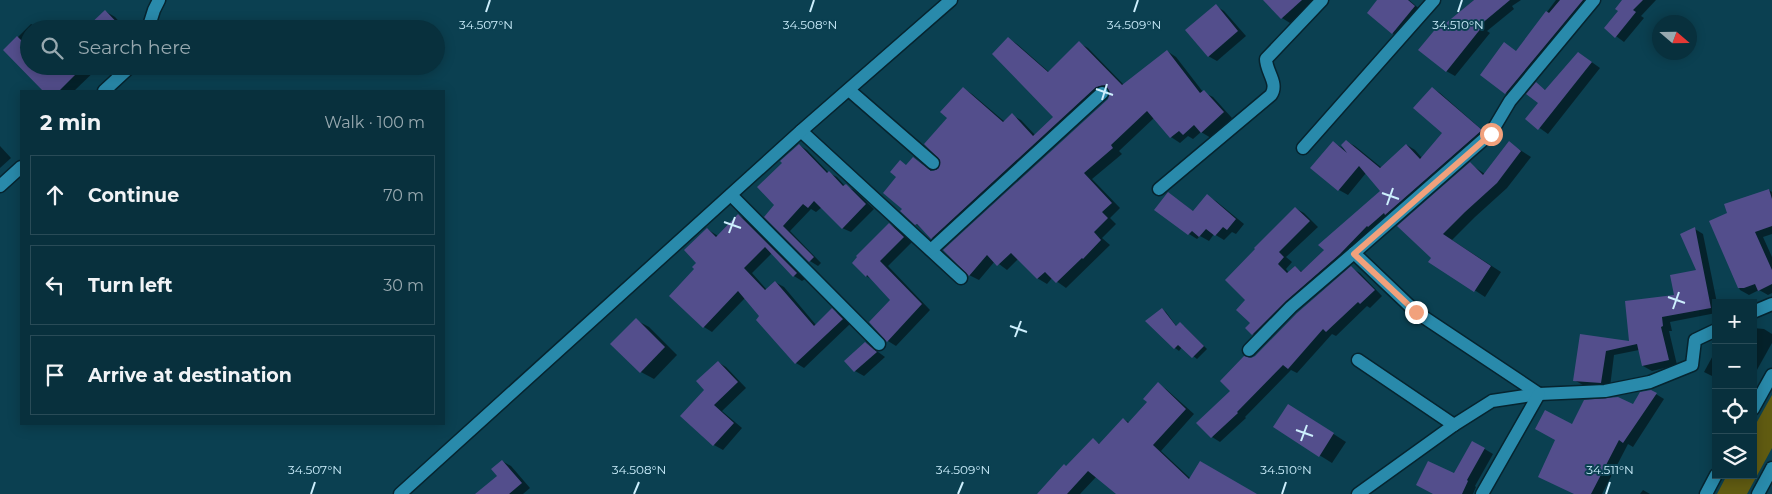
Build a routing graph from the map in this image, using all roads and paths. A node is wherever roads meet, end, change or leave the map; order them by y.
1 (159, 0) edge
2 (951, 0) edge
3 (1322, 0) edge
4 (1434, 0) edge
5 (1594, 0) edge
6 (151, 20) edge
7 (121, 75) edge
8 (105, 90) edge
9 (849, 90) junction
10 (1102, 92) dead end
11 (801, 131) junction
12 (1303, 148) dead end
13 (933, 163) dead end
14 (20, 168) edge
15 (0, 186) edge
16 (1160, 189) dead end
17 (730, 195) junction
18 (931, 250) junction
19 (1354, 254) junction
20 (961, 278) dead end
21 (1772, 304) edge
22 (1757, 310) edge
23 (1712, 332) edge
24 (879, 344) dead end
25 (1249, 350) dead end
26 (1358, 360) dead end
27 (1772, 375) edge
28 (1539, 394) junction
29 (1757, 402) edge
30 (1454, 425) junction
31 (1772, 468) edge
32 (1714, 479) edge
33 (400, 494) edge
34 (1358, 494) edge
35 (1482, 494) edge
36 (1706, 494) edge
37 (1758, 494) edge

1 - 6 street
2 - 9 street
3 - 16 street
4 - 12 street
5 - 19 street
7 - 8 street
9 - 11 street
9 - 13 street
10 - 18 street
11 - 17 street
11 - 18 street
14 - 15 street
17 - 24 street
17 - 33 street
18 - 20 street
19 - 25 street
19 - 28 street
21 - 22 street
23 - 28 street
26 - 30 street
27 - 29 street
28 - 30 street
28 - 35 street
30 - 34 street
31 - 37 street
32 - 36 street

